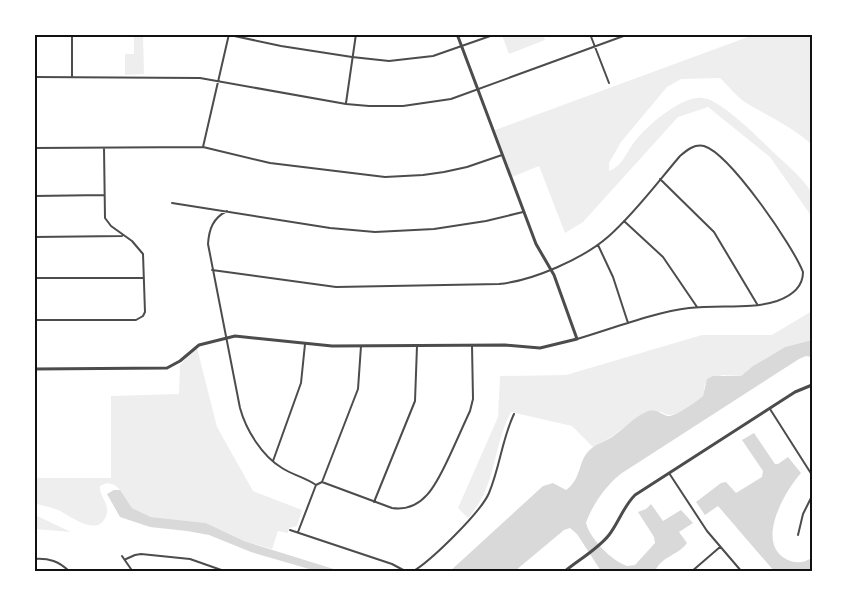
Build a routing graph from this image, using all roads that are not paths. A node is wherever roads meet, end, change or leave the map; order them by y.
1 (72, 34) edge
2 (356, 34) edge
3 (457, 34) edge
4 (496, 34) edge
5 (590, 34) edge
6 (629, 34) edge
7 (228, 35) edge
8 (462, 47) junction
9 (595, 47) junction
10 (352, 57) junction
11 (34, 77) edge
12 (72, 77) junction
13 (218, 81) junction
14 (609, 83) dead end
15 (478, 91) junction
16 (346, 104) junction
17 (203, 147) junction
18 (34, 148) edge
19 (104, 148) junction
20 (502, 155) junction
21 (660, 179) junction
22 (104, 195) junction
23 (34, 196) edge
24 (172, 203) dead end
25 (227, 211) junction
26 (523, 212) junction
27 (624, 220) junction
28 (124, 236) junction
29 (34, 237) edge
30 (598, 244) junction
31 (212, 270) junction
32 (551, 270) junction
33 (34, 278) edge
34 (144, 278) junction
35 (758, 304) junction
36 (698, 307) junction
37 (34, 320) edge
38 (629, 324) junction
39 (227, 337) junction
40 (577, 339) junction
41 (306, 344) junction
42 (472, 345) junction
43 (361, 346) junction
44 (417, 346) junction
45 (34, 369) edge
46 (813, 385) edge
47 (770, 409) junction
48 (513, 414) dead end
49 (273, 461) junction
50 (669, 473) junction
51 (813, 475) edge
52 (322, 482) junction
53 (316, 485) junction
54 (813, 496) edge
55 (374, 502) junction
56 (290, 530) dead end
57 (298, 532) junction
58 (798, 535) dead end
59 (720, 547) junction
60 (122, 556) dead end
61 (34, 559) edge
62 (126, 559) junction
63 (566, 571) edge
64 (70, 572) edge
65 (133, 572) edge
66 (227, 572) edge
67 (407, 572) edge
68 (412, 572) edge
69 (691, 572) edge
70 (742, 572) edge

1 - 12 street
2 - 10 street
3 - 8 street
4 - 8 street
5 - 9 street
6 - 9 street
7 - 10 street
7 - 13 street
8 - 10 street
8 - 15 street
9 - 14 street
9 - 15 street
10 - 16 street
11 - 12 street
12 - 13 street
13 - 16 street
13 - 17 street
15 - 16 street
15 - 20 street
17 - 19 street
17 - 20 street
18 - 19 street
19 - 22 street
20 - 26 street
21 - 27 street
21 - 35 street
21 - 35 street
22 - 23 street
22 - 28 street
24 - 25 street
25 - 26 street
25 - 31 street
26 - 32 street
27 - 30 street
27 - 36 street
28 - 29 street
28 - 34 street
30 - 32 street
30 - 38 street
31 - 32 street
31 - 39 street
32 - 40 street
33 - 34 street
34 - 37 street
35 - 36 street
36 - 38 street
38 - 40 street
39 - 41 street
39 - 45 street
39 - 49 street
40 - 42 street
41 - 43 street
41 - 49 street
42 - 44 street
42 - 55 street
43 - 44 street
43 - 52 street
44 - 55 street
46 - 47 street
47 - 50 street
47 - 51 street
48 - 68 street
49 - 53 street
50 - 59 street
50 - 63 street
52 - 53 street
52 - 55 street
53 - 57 street
54 - 58 street
56 - 57 street
57 - 67 street
59 - 69 street
59 - 70 street
60 - 62 street
61 - 64 street
62 - 65 street
62 - 66 street

